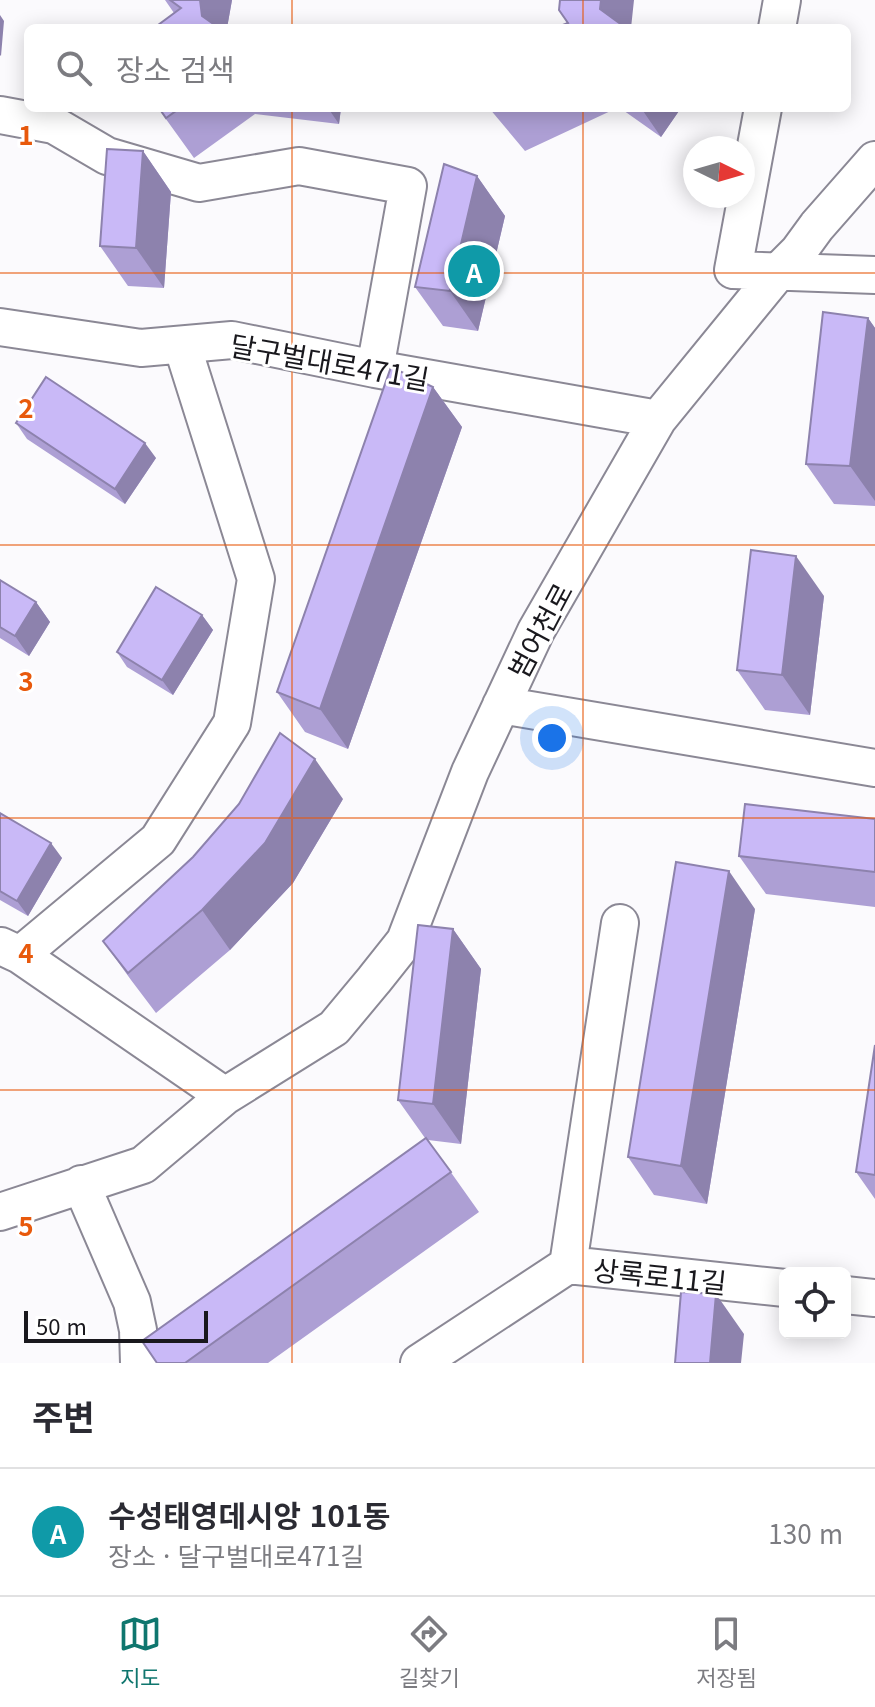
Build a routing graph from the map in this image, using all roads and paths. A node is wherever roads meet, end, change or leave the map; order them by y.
1 (782, 0) edge
2 (778, 24) edge
3 (762, 112) edge
4 (0, 115) edge
5 (875, 160) edge
6 (778, 272) junction
7 (875, 275) edge
8 (0, 327) edge
9 (182, 345) junction
10 (375, 369) junction
11 (658, 419) junction
12 (501, 705) junction
13 (875, 768) edge
14 (620, 923) dead end
15 (10, 950) edge
16 (225, 1096) junction
17 (81, 1184) junction
18 (0, 1212) edge
19 (568, 1265) junction
20 (779, 1287) edge
21 (851, 1296) edge
22 (875, 1298) edge
23 (139, 1363) edge
24 (419, 1363) edge

1 - 2 street
3 - 6 street
4 - 10 street
5 - 6 street, 범어천로
6 - 7 street
6 - 11 street, 범어천로
8 - 9 street, 달구벌대로471길
9 - 10 street, 달구벌대로471길
9 - 15 street
10 - 11 street, 달구벌대로471길
11 - 12 street, 범어천로
12 - 13 street
12 - 16 street, 범어천로
14 - 19 street
15 - 16 street
16 - 17 street, 범어천로
17 - 18 street, 범어천로
17 - 23 street
19 - 20 street, 상록로11길
19 - 24 street, 상록로11길
21 - 22 street

